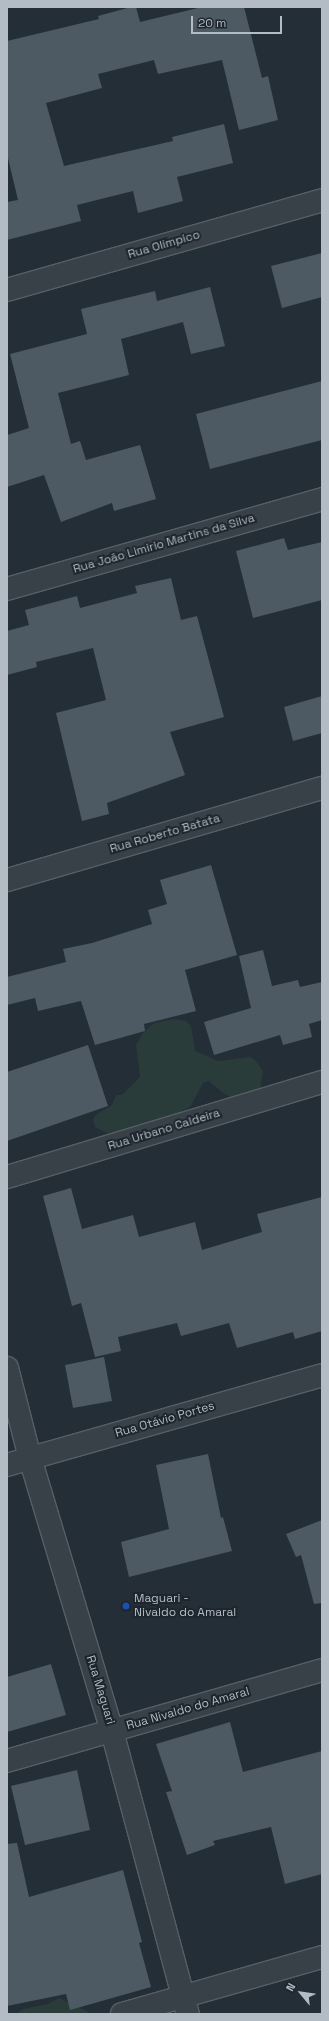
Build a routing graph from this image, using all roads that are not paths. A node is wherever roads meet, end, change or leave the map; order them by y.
1 (322, 200) edge
2 (7, 290) edge
3 (322, 499) edge
4 (7, 589) edge
5 (322, 788) edge
6 (7, 880) edge
7 (322, 1082) edge
8 (7, 1177) edge
9 (7, 1368) edge
10 (322, 1375) edge
11 (30, 1458) junction
12 (7, 1465) edge
13 (322, 1670) edge
14 (112, 1731) junction
15 (7, 1761) edge
16 (322, 1957) edge
17 (185, 2006) edge
18 (122, 2014) edge

1 - 2 street, Rua Olímpico
3 - 4 street, Rua João Limirio Martins da Silva
5 - 6 street, Rua Roberto Batata
7 - 8 street, Rua Urbano Caldeira
9 - 11 street, Rua Maguari
10 - 11 street, Rua Otávio Portes
11 - 12 street, Rua Otávio Portes
11 - 14 street, Rua Maguari
13 - 14 street, Rua Nivaldo do Amaral
14 - 15 street, Rua Nivaldo do Amaral
14 - 17 street, Rua Maguari
16 - 17 street
17 - 18 street

